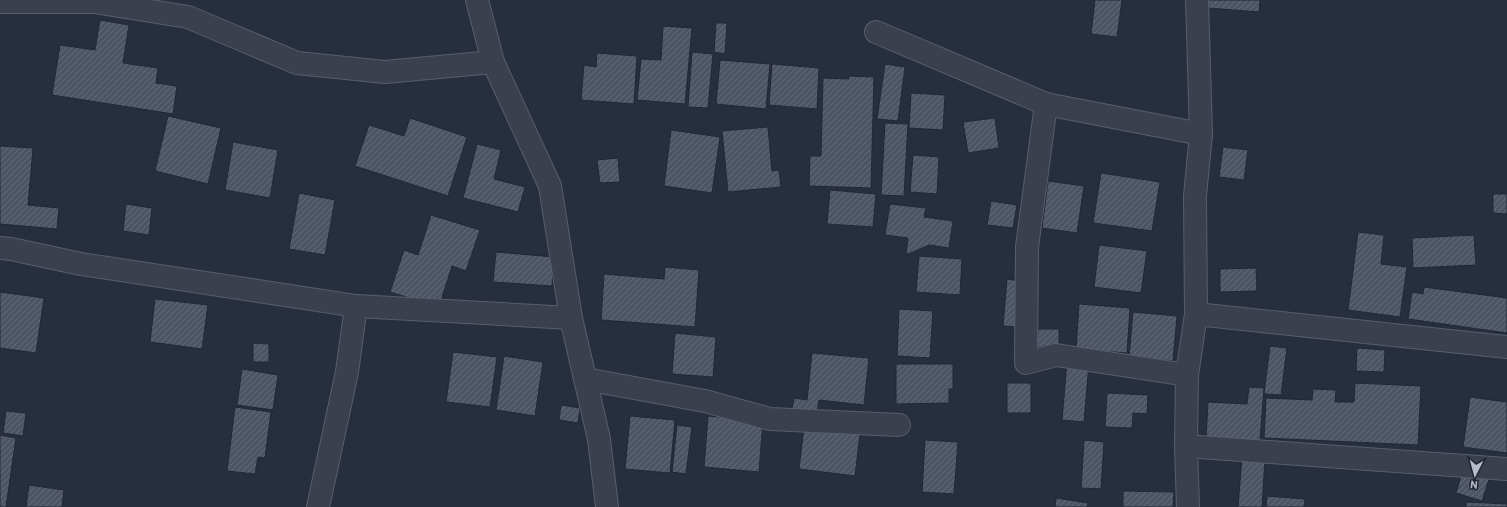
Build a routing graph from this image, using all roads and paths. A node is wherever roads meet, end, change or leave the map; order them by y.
1 (477, 0) edge
2 (1198, 0) edge
3 (0, 2) edge
4 (876, 32) dead end
5 (493, 62) junction
6 (1046, 104) junction
7 (1201, 134) junction
8 (0, 248) edge
9 (356, 306) junction
10 (1196, 314) junction
11 (571, 318) junction
12 (1507, 347) edge
13 (1188, 375) junction
14 (585, 379) junction
15 (899, 426) dead end
16 (1186, 446) junction
17 (1507, 469) edge
18 (318, 507) edge
19 (607, 507) edge
20 (1188, 507) edge

1 - 5 street
2 - 7 street
3 - 5 street
4 - 6 street
5 - 11 street
6 - 7 street
6 - 13 street
7 - 10 street
8 - 9 street
9 - 11 street
9 - 18 street
10 - 12 street
10 - 13 street
11 - 14 street
13 - 16 street
14 - 15 street
14 - 19 street
16 - 17 street
16 - 20 street

